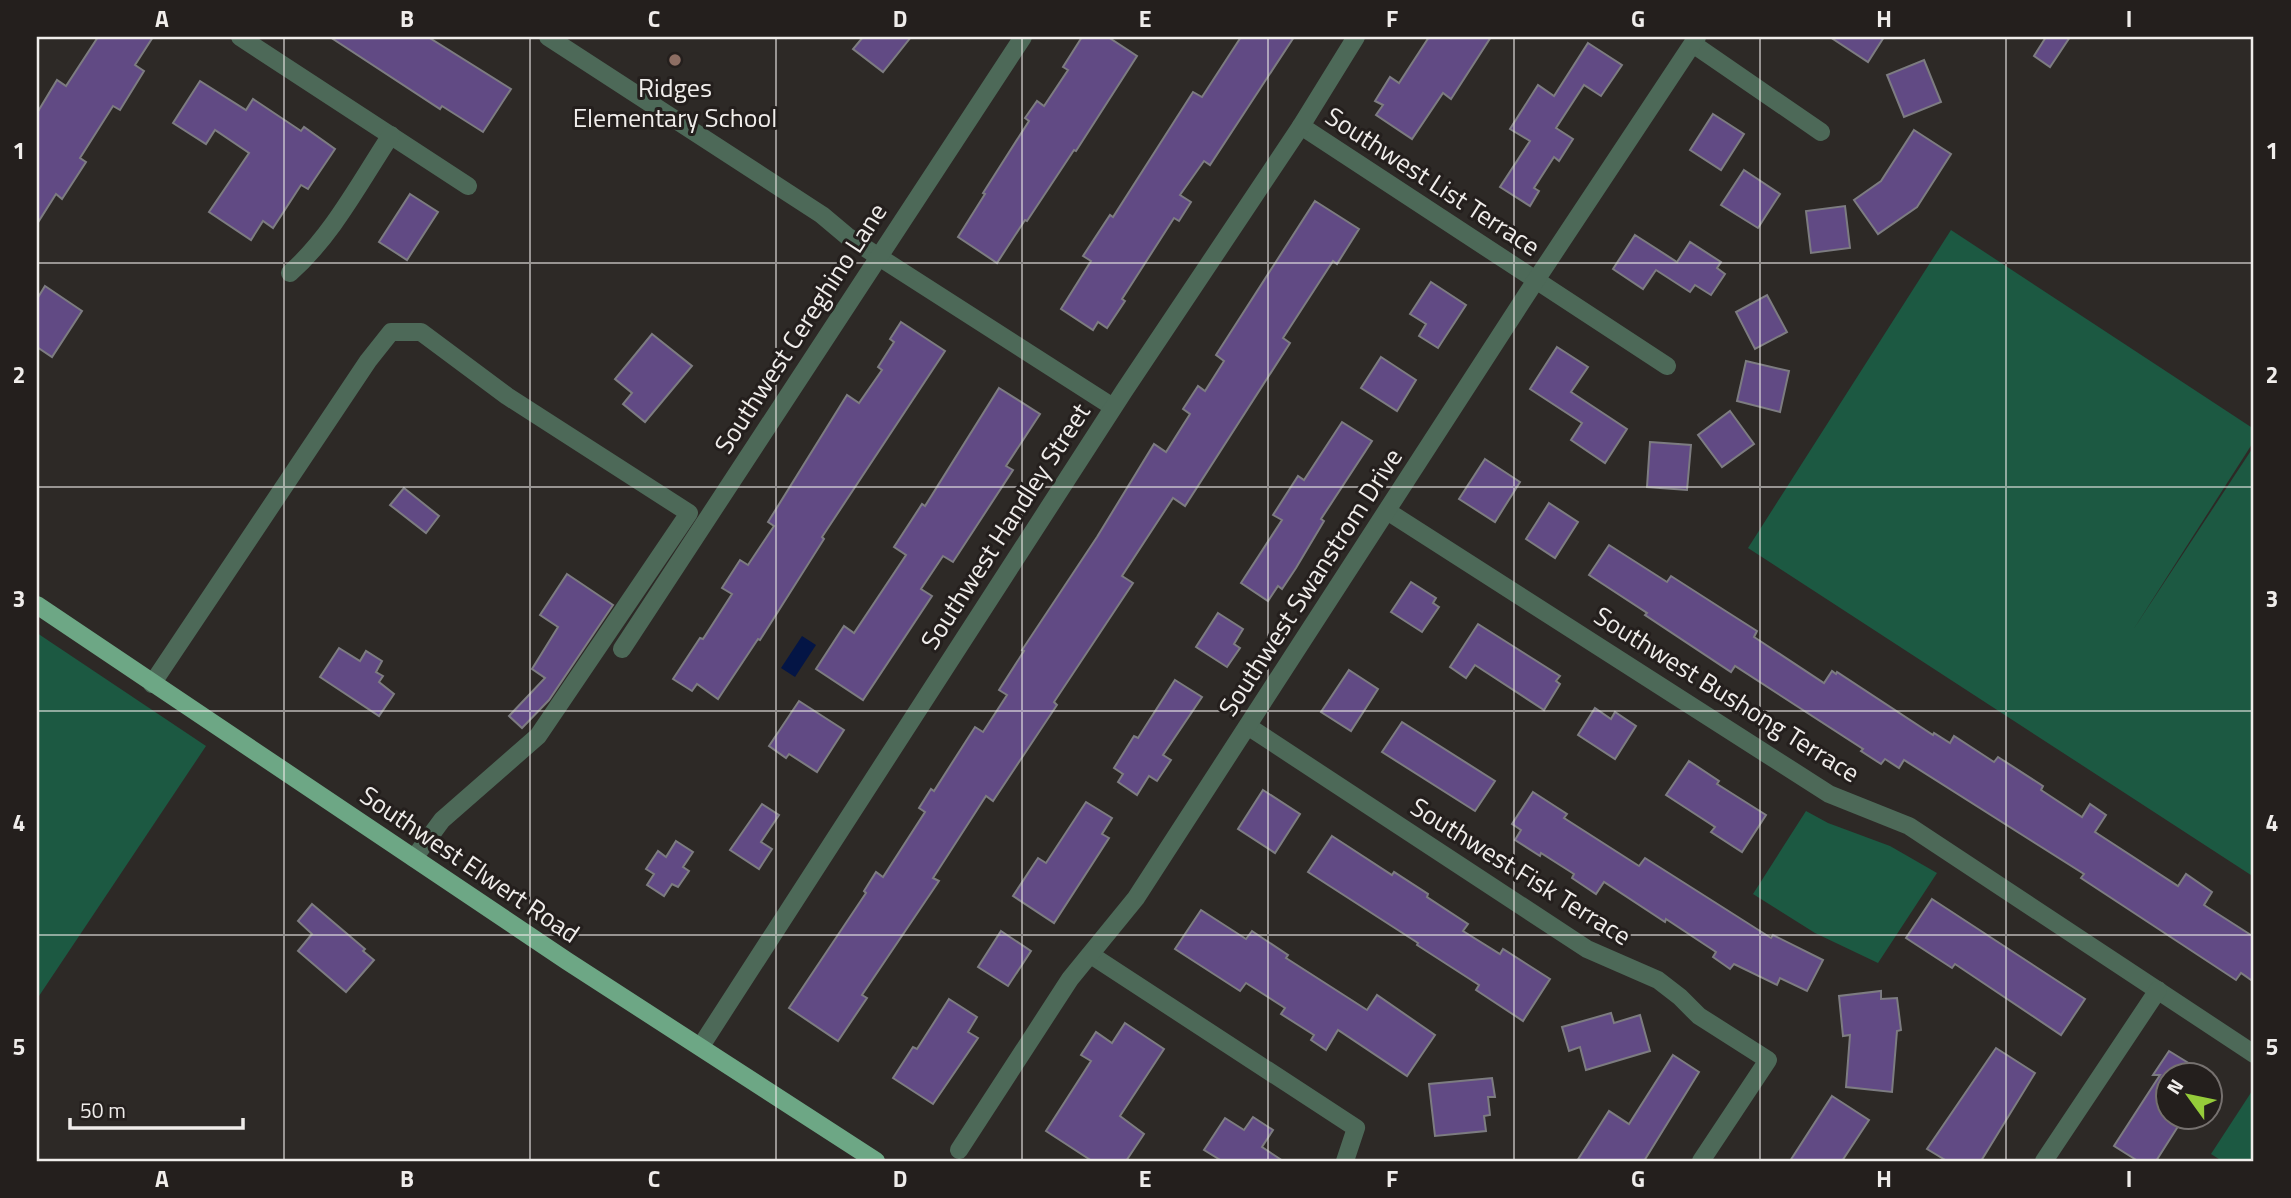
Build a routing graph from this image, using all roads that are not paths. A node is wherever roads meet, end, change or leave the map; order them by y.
1 (240, 37) edge
2 (548, 37) edge
3 (1023, 37) edge
4 (1356, 37) edge
5 (1695, 40) edge
6 (1301, 126) junction
7 (1821, 132) dead end
8 (391, 135) junction
9 (468, 186) dead end
10 (878, 257) junction
11 (290, 273) dead end
12 (1536, 280) junction
13 (1667, 366) dead end
14 (1113, 407) junction
15 (1387, 511) junction
16 (37, 606) edge
17 (622, 649) dead end
18 (152, 684) junction
19 (1249, 727) junction
20 (414, 858) junction
21 (1091, 955) junction
22 (2158, 990) junction
23 (701, 1046) junction
24 (2254, 1054) edge
25 (960, 1150) dead end
26 (876, 1161) edge
27 (1345, 1161) edge
28 (1701, 1161) edge
29 (2044, 1161) edge

1 - 8 street
2 - 10 street
3 - 10 street, Southwest Cereghino Lane
4 - 6 street, Southwest Handley Street
5 - 7 street
5 - 12 street, Southwest Swanstrom Drive
6 - 12 street, Southwest List Terrace
6 - 14 street, Southwest Handley Street
8 - 9 street
8 - 11 street
10 - 14 street
10 - 17 street, Southwest Cereghino Lane
12 - 13 street, Southwest List Terrace
12 - 15 street, Southwest Swanstrom Drive
14 - 23 street, Southwest Handley Street
15 - 19 street, Southwest Swanstrom Drive
15 - 22 street, Southwest Bushong Terrace
16 - 18 main road, Southwest Elwert Road
18 - 20 main road, Southwest Elwert Road
18 - 20 street
19 - 21 street, Southwest Swanstrom Drive
19 - 28 street, Southwest Fisk Terrace
20 - 23 main road, Southwest Elwert Road
21 - 25 street, Southwest Swanstrom Drive
21 - 27 street
22 - 24 street, Southwest Bushong Terrace
22 - 29 street
23 - 26 main road, Southwest Elwert Road

